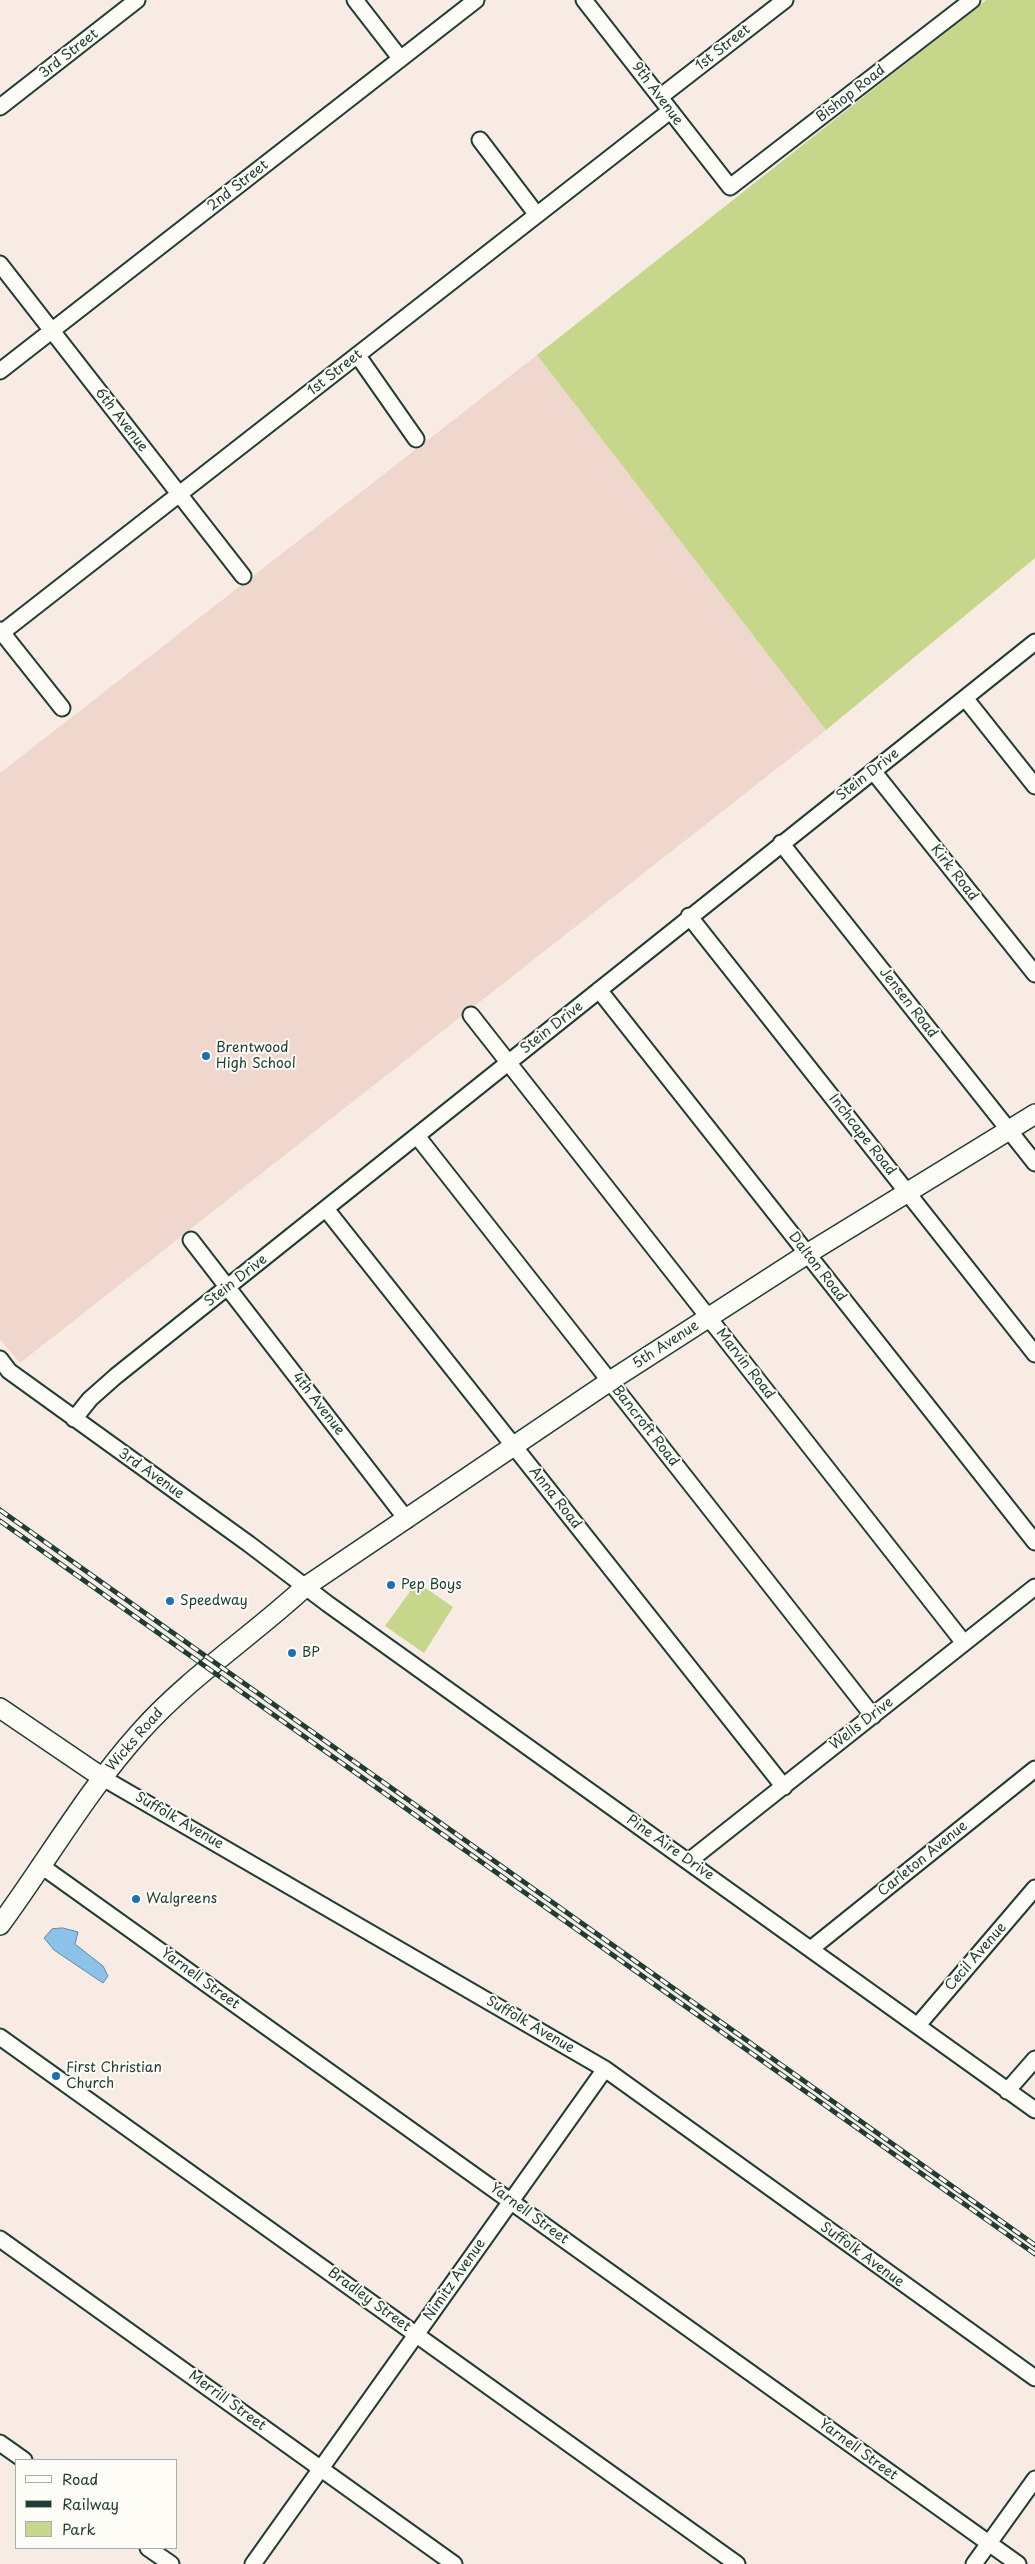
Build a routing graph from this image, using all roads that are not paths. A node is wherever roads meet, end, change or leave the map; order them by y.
1 (138, 0) edge
2 (355, 0) edge
3 (476, 0) edge
4 (785, 0) edge
5 (972, 0) edge
6 (588, 2) edge
7 (400, 58) junction
8 (660, 97) junction
9 (0, 107) edge
10 (670, 111) junction
11 (480, 140) dead end
12 (730, 187) joint
13 (537, 215) junction
14 (0, 264) edge
15 (52, 330) junction
16 (358, 356) junction
17 (0, 371) edge
18 (416, 439) dead end
19 (178, 493) junction
20 (243, 576) dead end
21 (1, 632) edge
22 (1035, 642) edge
23 (965, 698) junction
24 (62, 708) dead end
25 (873, 771) junction
26 (1035, 786) edge
27 (781, 843) junction
28 (690, 916) junction
29 (1035, 974) edge
30 (599, 990) junction
31 (471, 1014) dead end
32 (509, 1062) junction
33 (1035, 1114) edge
34 (1008, 1130) junction
35 (417, 1136) junction
36 (1035, 1163) edge
37 (907, 1192) junction
38 (326, 1210) junction
39 (191, 1240) dead end
40 (807, 1254) junction
41 (228, 1287) junction
42 (709, 1318) junction
43 (1035, 1354) edge
44 (0, 1359) edge
45 (610, 1381) junction
46 (74, 1420) junction
47 (515, 1447) junction
48 (408, 1520) junction
49 (1035, 1542) edge
50 (305, 1587) junction
51 (1035, 1588) edge
52 (964, 1643) junction
53 (0, 1708) edge
54 (873, 1716) junction
55 (1035, 1769) edge
56 (103, 1778) junction
57 (784, 1786) junction
58 (689, 1861) junction
59 (40, 1865) junction
60 (1035, 1888) edge
61 (0, 1925) edge
62 (812, 1948) junction
63 (918, 2025) junction
64 (0, 2037) edge
65 (1035, 2060) edge
66 (605, 2069) junction
67 (1007, 2091) junction
68 (1035, 2110) edge
69 (511, 2201) junction
70 (0, 2239) edge
71 (417, 2334) junction
72 (1035, 2378) edge
73 (0, 2443) edge
74 (23, 2459) edge
75 (321, 2469) junction
76 (1035, 2479) edge
77 (989, 2544) junction
78 (149, 2549) edge
79 (171, 2564) edge
80 (253, 2564) edge
81 (454, 2564) edge
82 (737, 2564) edge
83 (974, 2564) edge
84 (1018, 2564) edge

1 - 9 street, 3rd Street
2 - 7 street
3 - 7 street, 2nd Street
4 - 8 street, 1st Street
5 - 12 street, Bishop Road
6 - 8 street, 9th Avenue
7 - 15 street, 2nd Street
8 - 10 street, 9th Avenue
10 - 12 street, 9th Avenue
10 - 13 street, 1st Street
11 - 13 street
13 - 16 street, 1st Street
14 - 15 street, 6th Avenue
15 - 17 street, 2nd Street
15 - 19 street, 6th Avenue
16 - 18 street
16 - 19 street, 1st Street
19 - 20 street, 6th Avenue
19 - 21 street, 1st Street
21 - 24 street
22 - 23 street, Stein Drive
23 - 25 street, Stein Drive
23 - 26 street
25 - 27 street, Stein Drive
25 - 29 street, Kirk Road
27 - 28 street, Stein Drive
27 - 34 street, Jensen Road
28 - 30 street, Stein Drive
28 - 37 street, Inchcape Road
30 - 32 street, Stein Drive
30 - 40 street, Dalton Road
31 - 32 street, Marvin Road
32 - 35 street, Stein Drive
32 - 42 street, Marvin Road
33 - 34 main road, 5th Avenue
34 - 36 street, Jensen Road
34 - 37 main road, 5th Avenue
35 - 38 street, Stein Drive
35 - 45 street, Bancroft Road
37 - 40 main road, 5th Avenue
37 - 43 street, Inchcape Road
38 - 41 street, Stein Drive
38 - 47 street, Anna Road
39 - 41 street, 4th Avenue
40 - 42 main road, 5th Avenue
40 - 49 street, Dalton Road
41 - 46 street, Stein Drive
41 - 48 street, 4th Avenue
42 - 45 main road, 5th Avenue
42 - 52 street, Marvin Road
44 - 46 street, 3rd Avenue
45 - 47 main road, 5th Avenue
45 - 54 street, Bancroft Road
46 - 50 street, 3rd Avenue
47 - 48 main road, 5th Avenue
47 - 57 street, Anna Road
48 - 50 main road, 5th Avenue
50 - 56 main road, Wicks Road
50 - 58 street, Pine Aire Drive
51 - 52 street, Wells Drive
52 - 54 street, Wells Drive
53 - 56 main road, Suffolk Avenue
54 - 57 street, Wells Drive
55 - 62 street, Carleton Avenue
56 - 59 main road, Wicks Road
56 - 66 street, Suffolk Avenue
57 - 58 street, Wells Drive
58 - 62 street, Pine Aire Drive
59 - 61 main road, Wicks Road
59 - 69 street, Yarnell Street
60 - 63 street, Cecil Avenue
62 - 63 street, Pine Aire Drive
63 - 67 street, Pine Aire Drive
64 - 71 street, Bradley Street
65 - 67 street
66 - 69 street, Nimitz Avenue
66 - 72 street, Suffolk Avenue
67 - 68 street, Pine Aire Drive
69 - 71 street, Nimitz Avenue
69 - 77 street, Yarnell Street
70 - 75 street, Merrill Street
71 - 75 street, Nimitz Avenue
71 - 82 street, Bradley Street
73 - 74 street
75 - 80 street, Nimitz Avenue
75 - 81 street, Merrill Street
76 - 77 street
77 - 83 street
77 - 84 street, Yarnell Street
78 - 79 street

